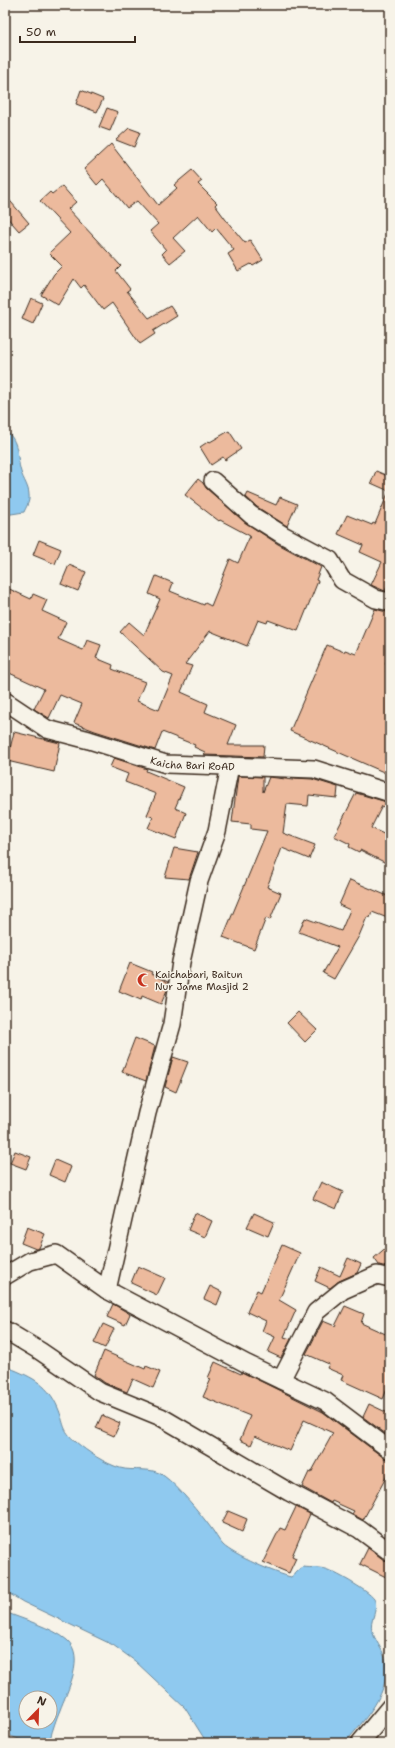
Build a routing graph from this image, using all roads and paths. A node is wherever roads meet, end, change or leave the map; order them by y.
1 (213, 481) dead end
2 (390, 602) edge
3 (5, 701) edge
4 (230, 766) junction
5 (390, 792) edge
6 (5, 1276) edge
7 (390, 1278) edge
8 (107, 1290) junction
9 (5, 1330) edge
10 (281, 1380) junction
11 (390, 1450) edge
12 (390, 1552) edge
13 (390, 1707) edge
14 (360, 1743) edge

1 - 2 street
3 - 4 street, Kaicha Bari RoAD
4 - 5 street, Kaicha Bari RoAD
4 - 8 street
6 - 8 street
7 - 10 street
8 - 10 street
9 - 12 street
10 - 11 street
13 - 14 street

